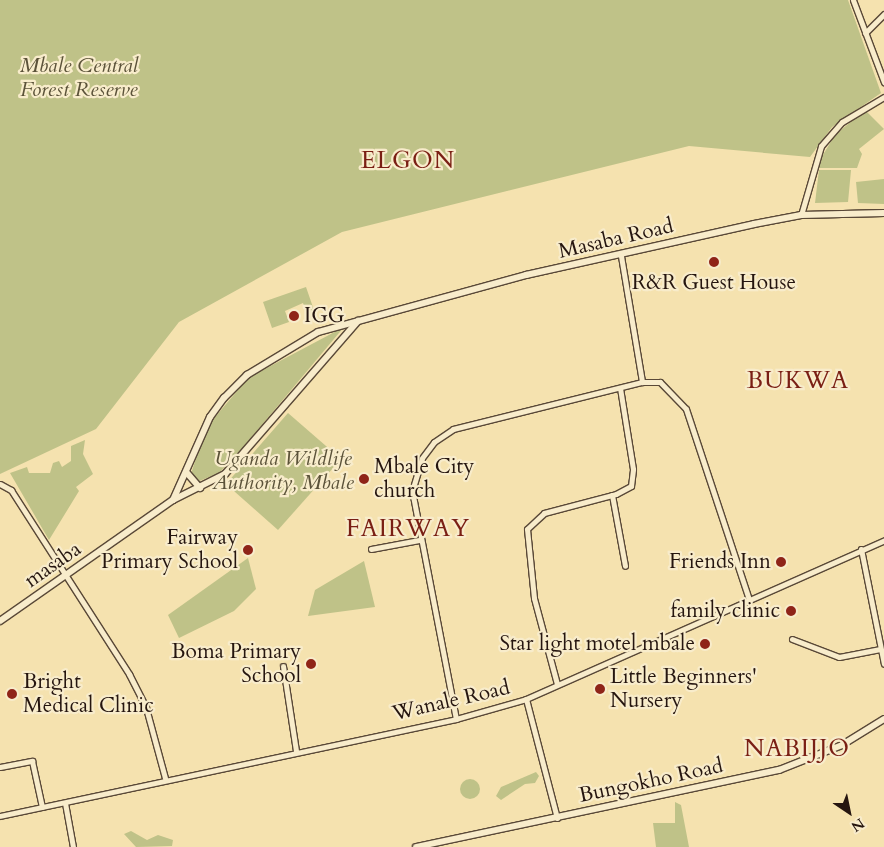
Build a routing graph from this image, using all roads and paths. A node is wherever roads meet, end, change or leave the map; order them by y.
1 (853, 0) edge
2 (884, 14) edge
3 (865, 34) junction
4 (884, 82) edge
5 (884, 97) edge
6 (884, 214) edge
7 (801, 216) junction
8 (621, 256) junction
9 (358, 320) junction
10 (642, 382) junction
11 (620, 388) junction
12 (186, 473) junction
13 (0, 484) edge
14 (200, 488) junction
15 (612, 496) junction
16 (173, 500) junction
17 (420, 540) junction
18 (884, 540) edge
19 (371, 549) dead end
20 (861, 549) junction
21 (625, 566) dead end
22 (68, 576) junction
23 (749, 599) junction
24 (0, 621) edge
25 (792, 639) dead end
26 (880, 649) junction
27 (884, 664) edge
28 (283, 666) dead end
29 (557, 684) junction
30 (526, 699) junction
31 (456, 719) junction
32 (884, 719) edge
33 (296, 750) junction
34 (0, 767) edge
35 (165, 778) junction
36 (65, 803) junction
37 (42, 807) junction
38 (0, 816) edge
39 (557, 818) junction
40 (74, 847) edge
41 (416, 847) edge

1 - 3 street
2 - 3 street
3 - 4 street
5 - 7 street
6 - 7 street, Masaba Road
7 - 8 street, Masaba Road
8 - 9 street, Masaba Road
8 - 10 street
9 - 12 street, Masaba Road
9 - 14 street, masaba
10 - 11 street
10 - 23 street
11 - 15 street
11 - 17 street
12 - 14 street
12 - 16 street, Masaba Road
13 - 22 street
14 - 16 street, masaba
15 - 21 street
15 - 29 street
16 - 22 street, masaba
17 - 19 street
17 - 31 street
18 - 20 street, Wanale Road
20 - 23 street, Wanale Road
20 - 26 street
22 - 24 street, masaba
22 - 35 street
23 - 29 street, Wanale Road
25 - 26 street
26 - 27 street
28 - 33 street
29 - 30 street, Wanale Road
30 - 31 street, Wanale Road
30 - 39 street
31 - 33 street, Wanale Road
32 - 39 street, Bungokho Road
33 - 35 street, Wanale Road
34 - 37 street
35 - 36 street, Wanale Road
36 - 37 street, Wanale Road
36 - 40 street
37 - 38 street, Wanale Road
39 - 41 street, Bungokho Road

